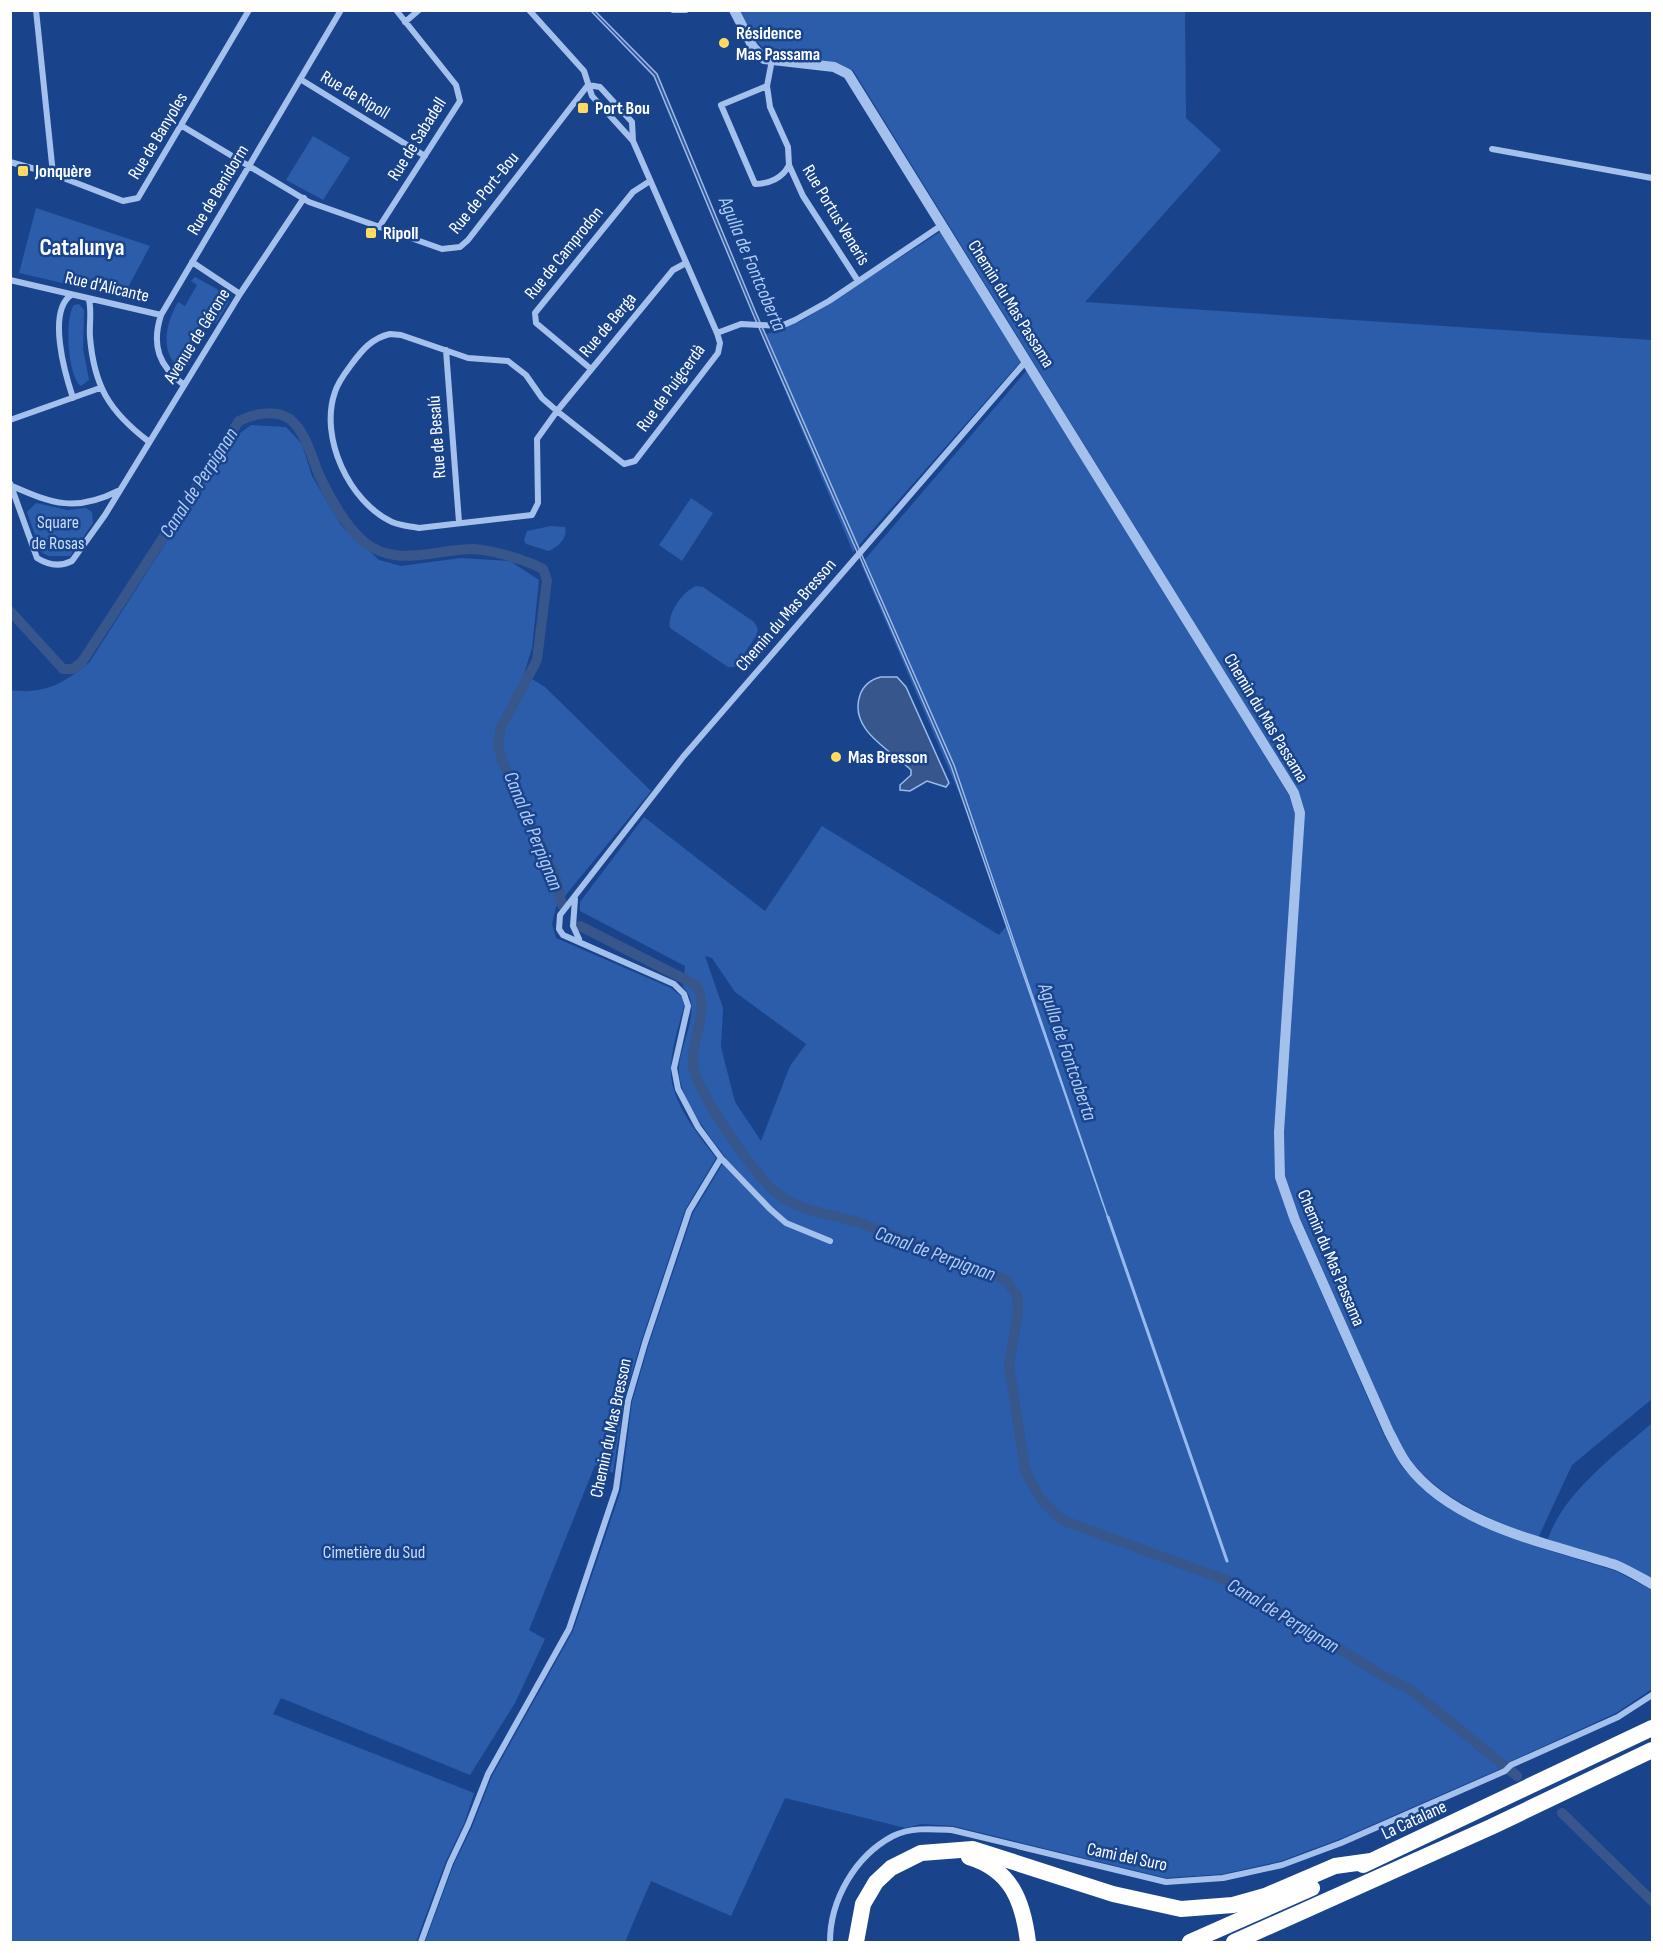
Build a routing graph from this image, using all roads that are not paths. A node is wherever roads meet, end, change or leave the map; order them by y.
1 (36, 10) edge
2 (249, 10) edge
3 (341, 10) edge
4 (396, 10) edge
5 (419, 10) edge
6 (530, 10) edge
7 (673, 10) edge
8 (686, 10) edge
9 (734, 10) edge
10 (405, 22) junction
11 (772, 60) junction
12 (300, 80) junction
13 (588, 85) junction
14 (766, 86) junction
15 (182, 126) junction
16 (633, 141) junction
17 (1492, 149) dead end
18 (425, 156) junction
19 (10, 162) edge
20 (789, 165) junction
21 (249, 167) junction
22 (53, 174) junction
23 (1653, 177) edge
24 (650, 182) junction
25 (304, 198) junction
26 (942, 225) junction
27 (379, 227) junction
28 (192, 262) junction
29 (686, 263) junction
30 (10, 280) edge
31 (858, 281) junction
32 (240, 294) junction
33 (71, 295) junction
34 (89, 300) junction
35 (161, 315) junction
36 (717, 333) junction
37 (446, 350) junction
38 (1027, 361) junction
39 (591, 369) junction
40 (184, 385) junction
41 (100, 388) junction
42 (73, 398) junction
43 (557, 411) junction
44 (10, 420) edge
45 (148, 441) junction
46 (11, 484) edge
47 (118, 491) junction
48 (459, 522) junction
49 (575, 895) junction
50 (579, 939) junction
51 (721, 1158) junction
52 (830, 1241) dead end
53 (1653, 1584) edge
54 (1653, 1695) edge
55 (1653, 1728) edge
56 (1653, 1750) edge
57 (945, 1850) junction
58 (1371, 1861) junction
59 (1291, 1918) junction
60 (421, 1942) edge
61 (830, 1942) edge
62 (856, 1942) edge
63 (1028, 1942) edge
64 (1190, 1942) edge
65 (1234, 1942) edge
66 (1261, 1942) edge

1 - 22 street
2 - 15 street, Rue de Banyoles
3 - 12 street, Rue de Benidorm
4 - 10 street, Rue de Sabadell
5 - 10 street
6 - 13 street
7 - 8 street
9 - 11 street
10 - 18 street, Rue de Sabadell
11 - 14 street, Rue Portus Veneris
11 - 26 street, Chemin du Mas Passama
12 - 18 street, Rue de Ripoll
12 - 21 street, Rue de Benidorm
13 - 16 street
13 - 16 street
13 - 27 street, Rue de Port-Bou
14 - 20 street, Rue Portus Veneris
14 - 20 street
15 - 21 street, Rue de Port-Bou
15 - 22 street, Rue de Banyoles
16 - 24 street, Rue de Puigcerdà
17 - 23 street
18 - 27 street, Rue de Sabadell
19 - 22 street, Rue de Banyoles
20 - 31 street, Rue Portus Veneris
21 - 25 street, Rue de Port-Bou
21 - 28 street, Rue de Benidorm
24 - 29 street, Rue de Puigcerdà
24 - 39 street, Rue de Camprodon
25 - 27 street, Rue de Port-Bou
25 - 32 street, Avenue de Gérone
26 - 31 street
26 - 38 street, Chemin du Mas Passama
28 - 32 street
28 - 35 street, Rue de Benidorm
29 - 36 street, Rue de Puigcerdà
29 - 39 street, Rue de Berga
30 - 33 street, Rue d'Alicante
31 - 36 street
32 - 40 street, Avenue de Gérone
33 - 34 street, Rue d'Alicante
33 - 42 street
34 - 35 street, Rue d'Alicante
34 - 41 street
35 - 40 street, Rue de Benidorm
36 - 43 street, Rue de Puigcerdà
37 - 43 street
37 - 48 street, Rue de Besalú
37 - 48 street
38 - 49 street, Chemin du Mas Bresson
38 - 53 street, Chemin du Mas Passama
39 - 43 street, Rue de Berga
40 - 45 street, Avenue de Gérone
41 - 42 street
41 - 45 street
42 - 44 street
43 - 48 street, Rue de Berga
45 - 47 street, Avenue de Gérone
46 - 47 street, Avenue de Gérone
46 - 47 street, Avenue de Gérone
49 - 50 street
49 - 50 street, Chemin du Mas Bresson
50 - 51 street, Chemin du Mas Bresson
51 - 52 street
51 - 60 street, Chemin du Mas Bresson
54 - 61 street, Cami del Suro
55 - 58 highway, La Catalane
56 - 59 highway, La Catalane
57 - 58 highway
57 - 62 highway
57 - 63 highway
58 - 64 highway, La Catalane
59 - 65 highway, La Catalane
59 - 66 highway

